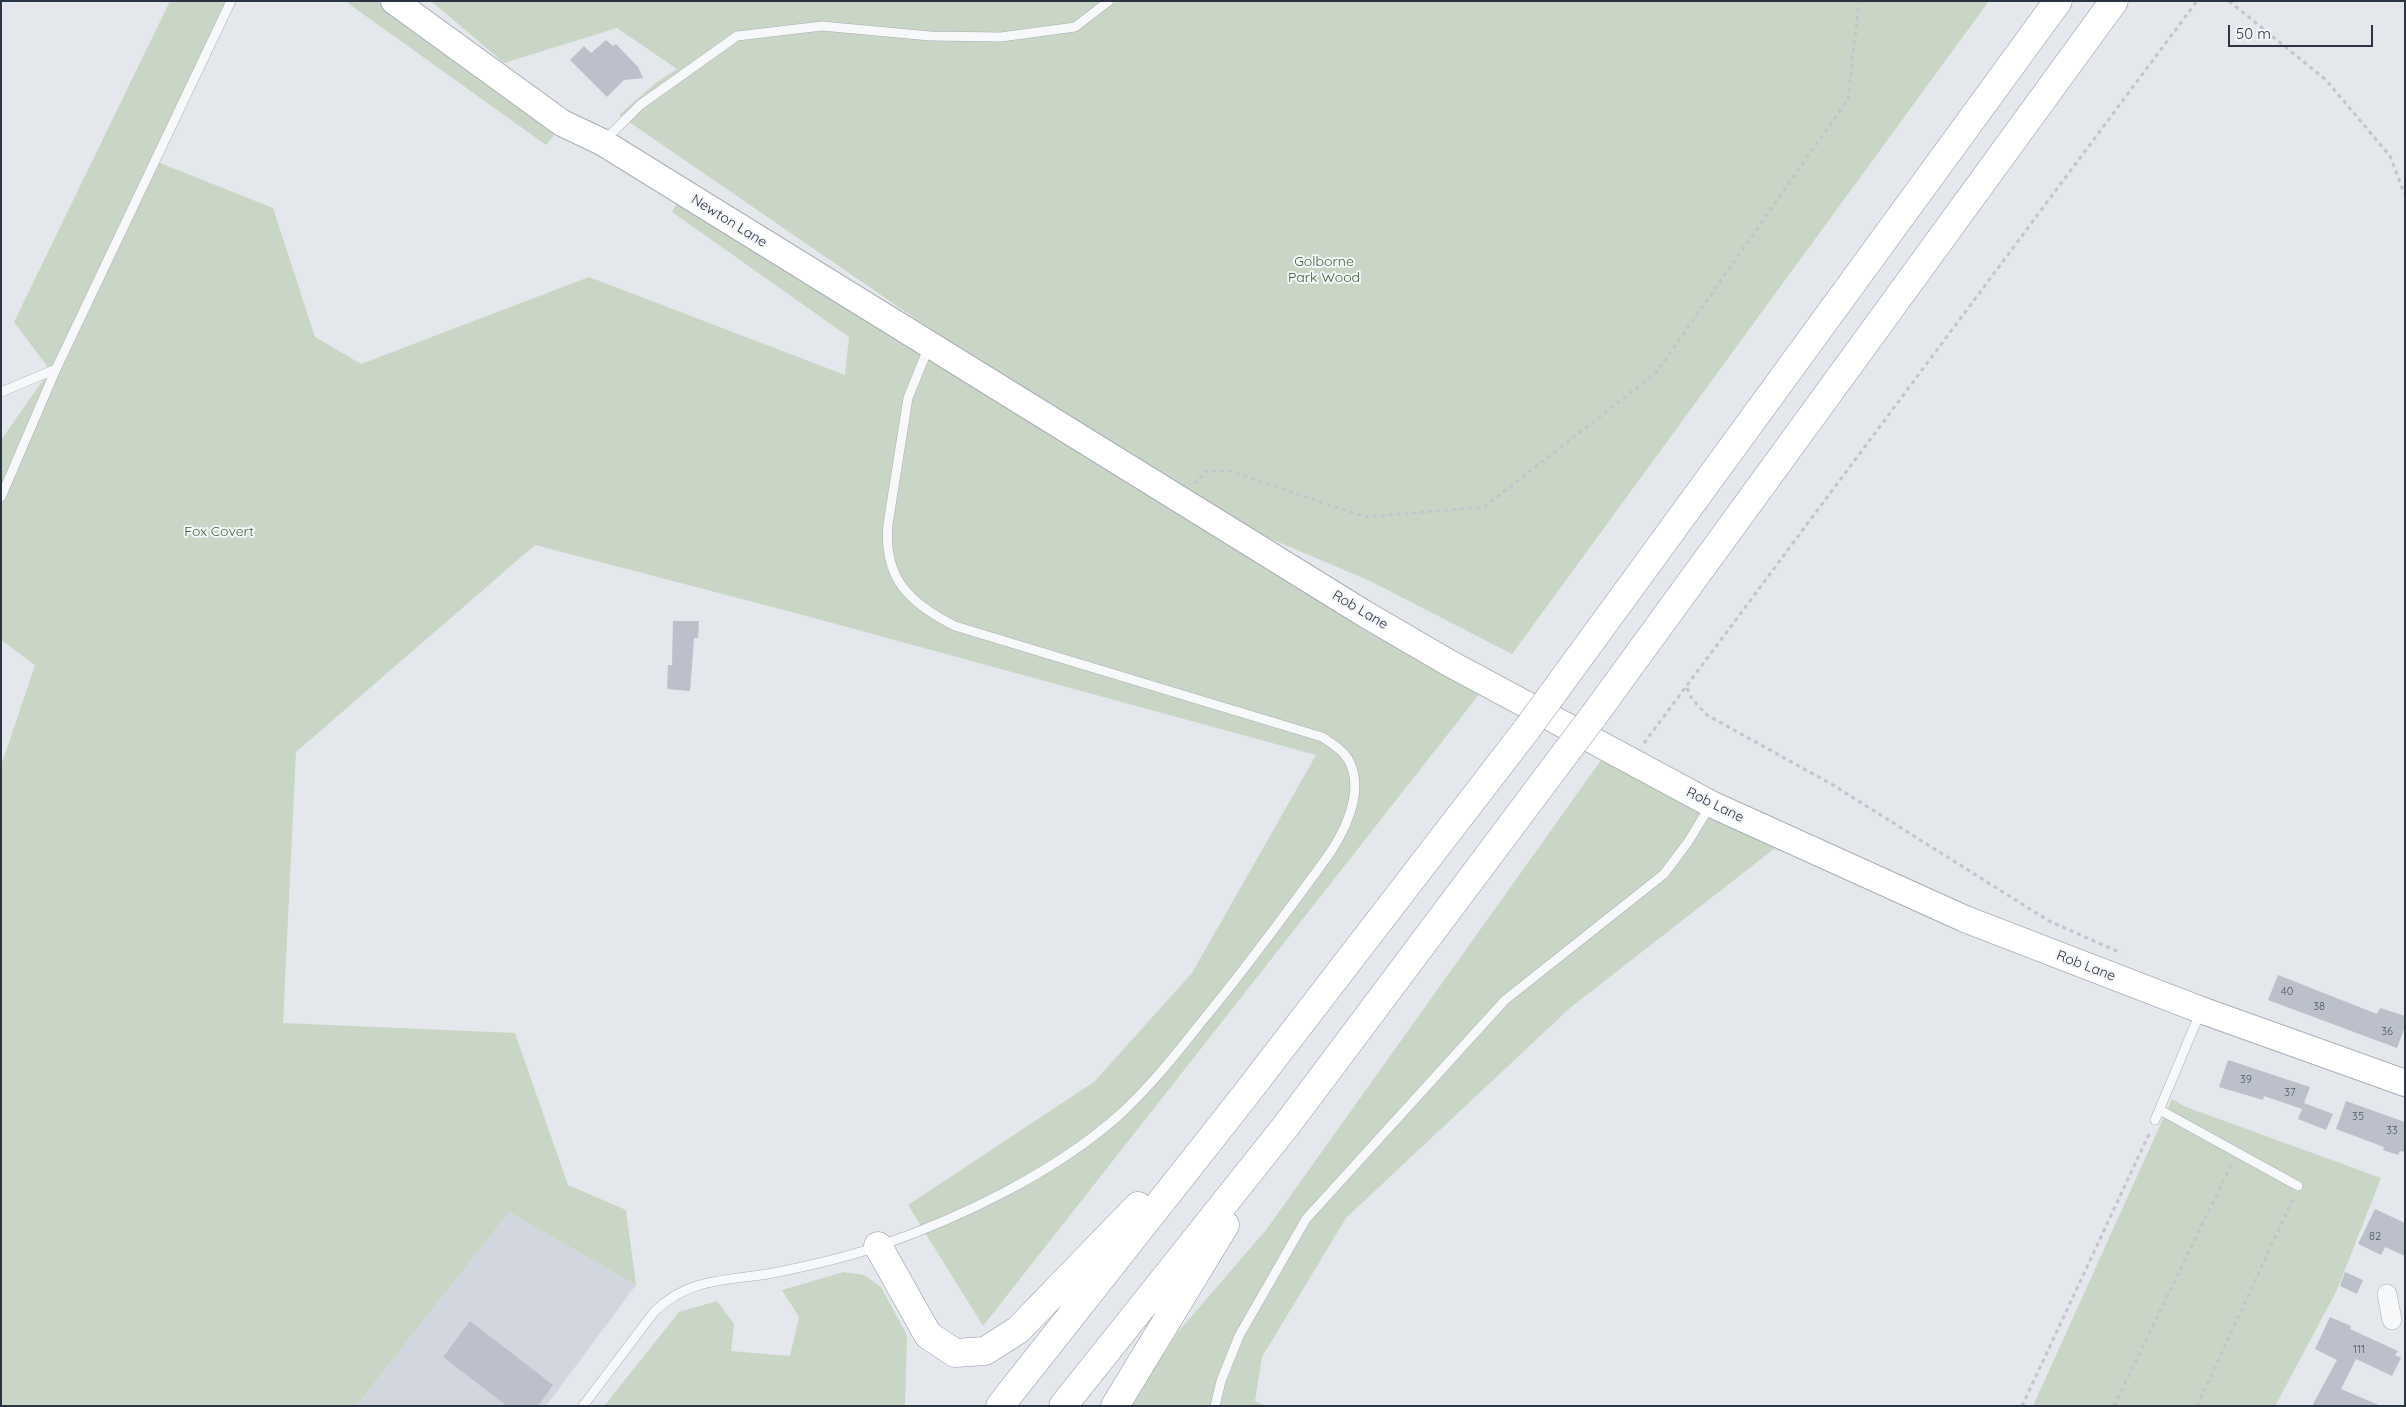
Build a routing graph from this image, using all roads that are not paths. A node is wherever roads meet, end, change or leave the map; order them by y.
1 (231, 1) edge
2 (394, 1) edge
3 (1109, 1) edge
4 (2058, 1) edge
5 (2114, 1) edge
6 (602, 142) junction
7 (930, 346) junction
8 (56, 369) junction
9 (1, 392) edge
10 (1071, 432) joint
11 (1, 497) edge
12 (1711, 804) junction
13 (2201, 1010) junction
14 (2405, 1083) edge
15 (1243, 1098) junction
16 (2160, 1110) junction
17 (2155, 1120) road end
18 (1286, 1126) junction
19 (2298, 1186) road end
20 (878, 1246) junction
21 (583, 1406) edge
22 (1000, 1406) edge
23 (1063, 1406) edge
24 (1115, 1406) edge
25 (1215, 1406) edge

1 - 8 lane
2 - 6 street, Newton Lane
3 - 6 lane
4 - 15 highway, bridge
5 - 18 highway, bridge
6 - 7 street, Newton Lane
7 - 10 street, Newton Lane
7 - 20 lane
8 - 9 lane
8 - 11 lane
10 - 12 street, Rob Lane
12 - 13 street, Rob Lane
12 - 25 lane
13 - 14 street, Rob Lane
13 - 16 lane
15 - 20 highway
15 - 22 highway
16 - 17 lane
16 - 19 lane
18 - 23 highway
18 - 24 highway
20 - 21 lane

